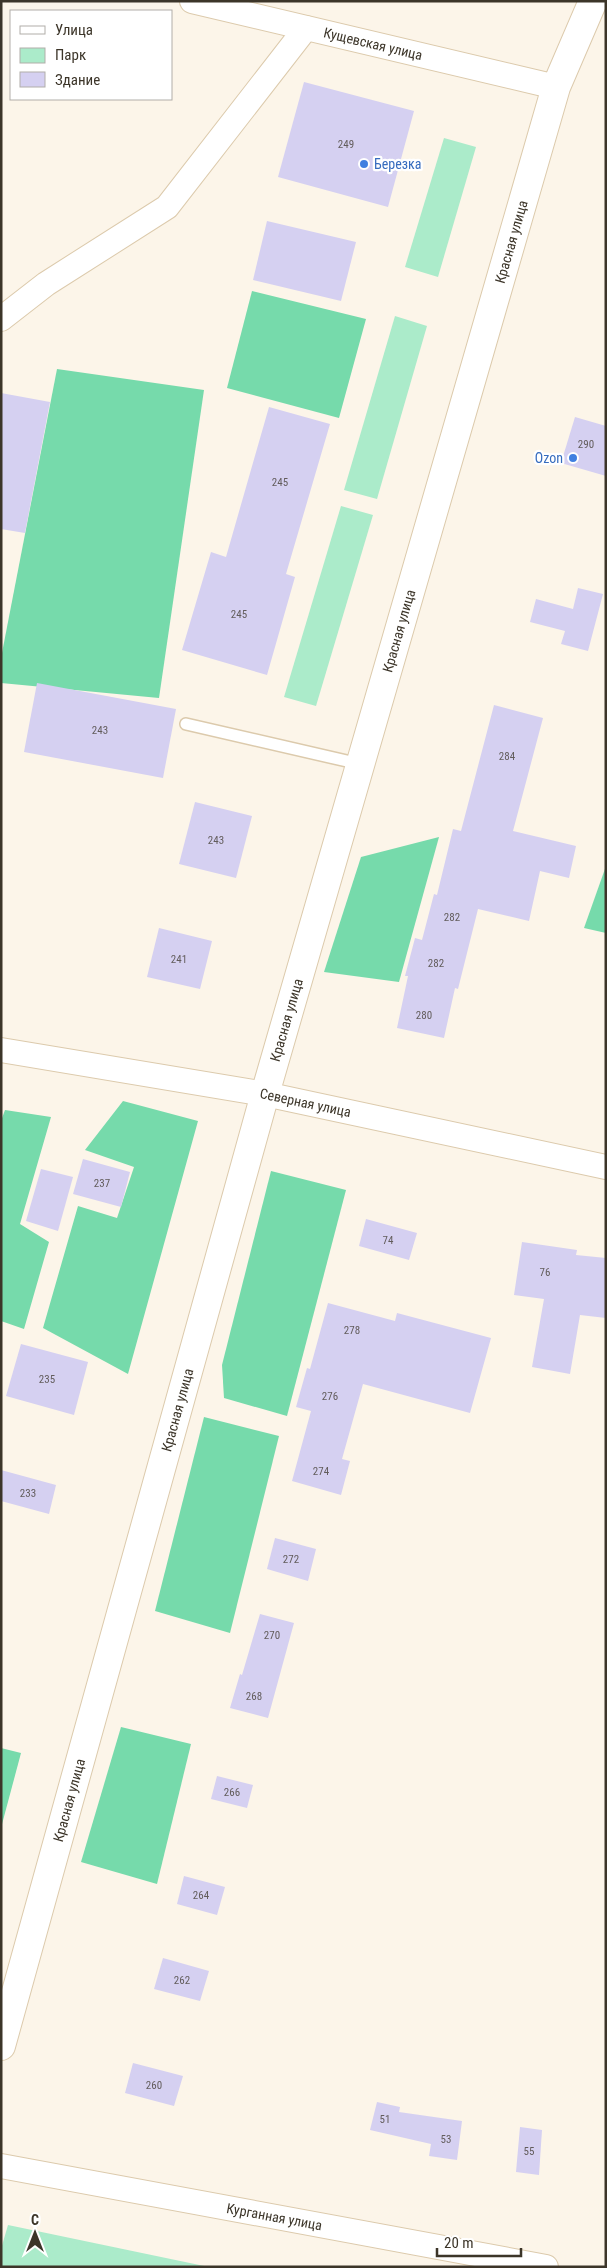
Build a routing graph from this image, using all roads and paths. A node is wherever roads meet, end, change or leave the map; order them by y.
1 (192, 1) edge
2 (593, 1) edge
3 (306, 28) junction
4 (556, 87) junction
5 (1, 319) edge
6 (186, 724) dead end
7 (360, 764) junction
8 (1, 1050) edge
9 (265, 1094) junction
10 (606, 1167) edge
11 (1, 2046) edge
12 (1, 2166) edge
13 (546, 2267) edge

1 - 3 street, Кущевская улица
2 - 4 street, Красная улица
3 - 4 street, Кущевская улица
3 - 5 street
4 - 7 street, Красная улица
6 - 7 lane
7 - 9 street, Красная улица
8 - 9 street, Северная улица
9 - 10 street, Северная улица
9 - 11 street, Красная улица
12 - 13 street, Курганная улица

